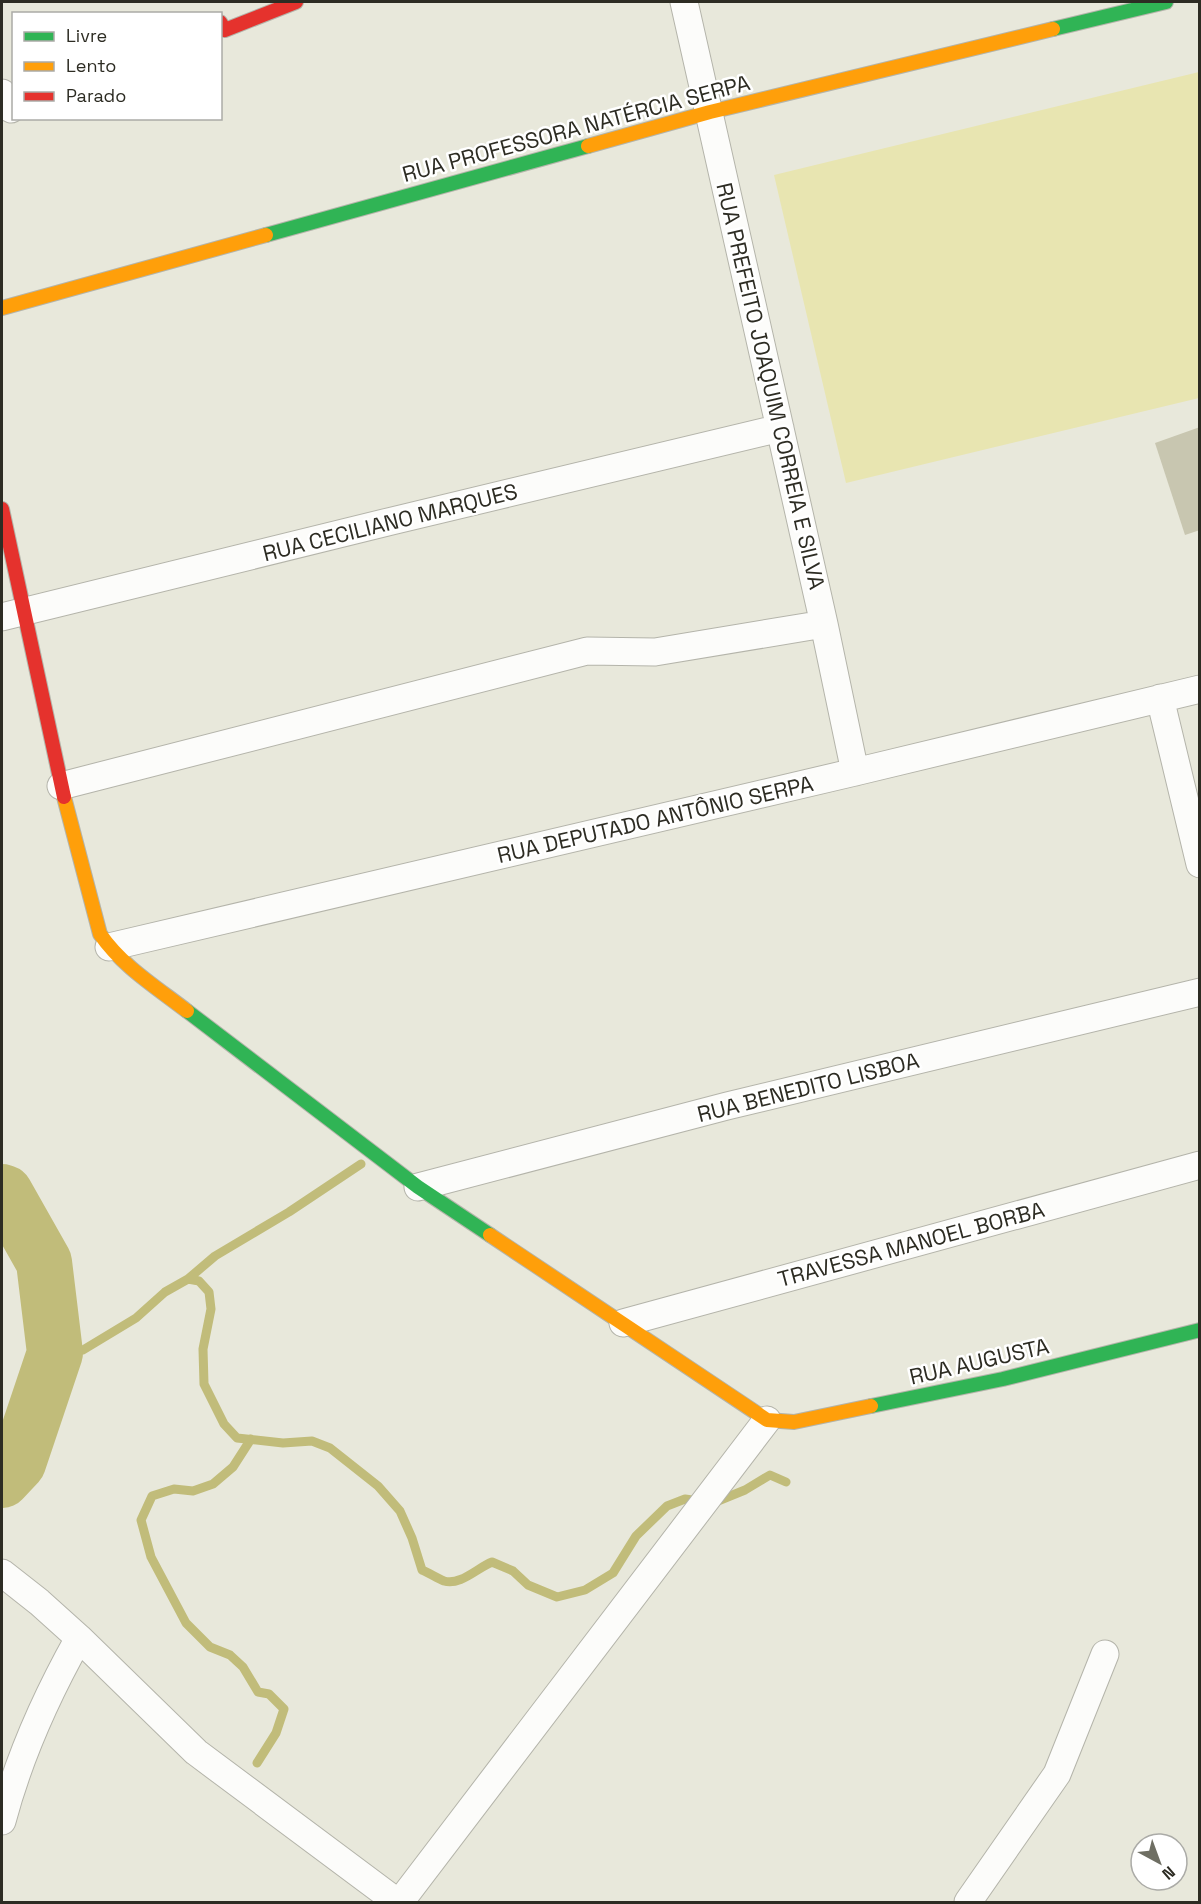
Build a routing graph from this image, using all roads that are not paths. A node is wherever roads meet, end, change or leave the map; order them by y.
1 (296, 2) edge
2 (684, 2) edge
3 (1166, 2) edge
4 (222, 20) edge
5 (710, 112) junction
6 (2, 308) edge
7 (780, 428) junction
8 (2, 509) edge
9 (12, 614) edge
10 (824, 624) junction
11 (1200, 689) edge
12 (1160, 698) junction
13 (855, 772) junction
14 (61, 786) junction
15 (1200, 864) edge
16 (109, 946) junction
17 (1200, 992) edge
18 (1200, 1164) edge
19 (418, 1187) junction
20 (623, 1323) junction
21 (1200, 1330) edge
22 (767, 1420) junction
23 (2, 1574) edge
24 (79, 1638) junction
25 (1105, 1654) dead end
26 (2, 1821) edge
27 (399, 1902) edge
28 (968, 1902) edge

1 - 4 street
2 - 5 street, RUA PREFEITO JOAQUIM CORREIA E SILVA
3 - 5 street, RUA PROFESSORA NATÉRCIA SERPA
5 - 6 street, RUA PROFESSORA NATÉRCIA SERPA
5 - 7 street, RUA PREFEITO JOAQUIM CORREIA E SILVA
7 - 9 street, RUA CECILIANO MARQUES
7 - 10 street, RUA PREFEITO JOAQUIM CORREIA E SILVA
8 - 9 street
9 - 14 street
10 - 13 street, RUA PREFEITO JOAQUIM CORREIA E SILVA
10 - 14 street
11 - 12 street, RUA DEPUTADO ANTÔNIO SERPA
12 - 13 street, RUA DEPUTADO ANTÔNIO SERPA
12 - 15 street
13 - 16 street, RUA DEPUTADO ANTÔNIO SERPA
14 - 16 street
16 - 19 street
17 - 19 street, RUA BENEDITO LISBOA
18 - 20 street, TRAVESSA MANOEL BORBA
19 - 20 street
20 - 22 street
21 - 22 street, RUA AUGUSTA
22 - 27 street
23 - 24 street
24 - 26 street
24 - 27 street
25 - 28 street

